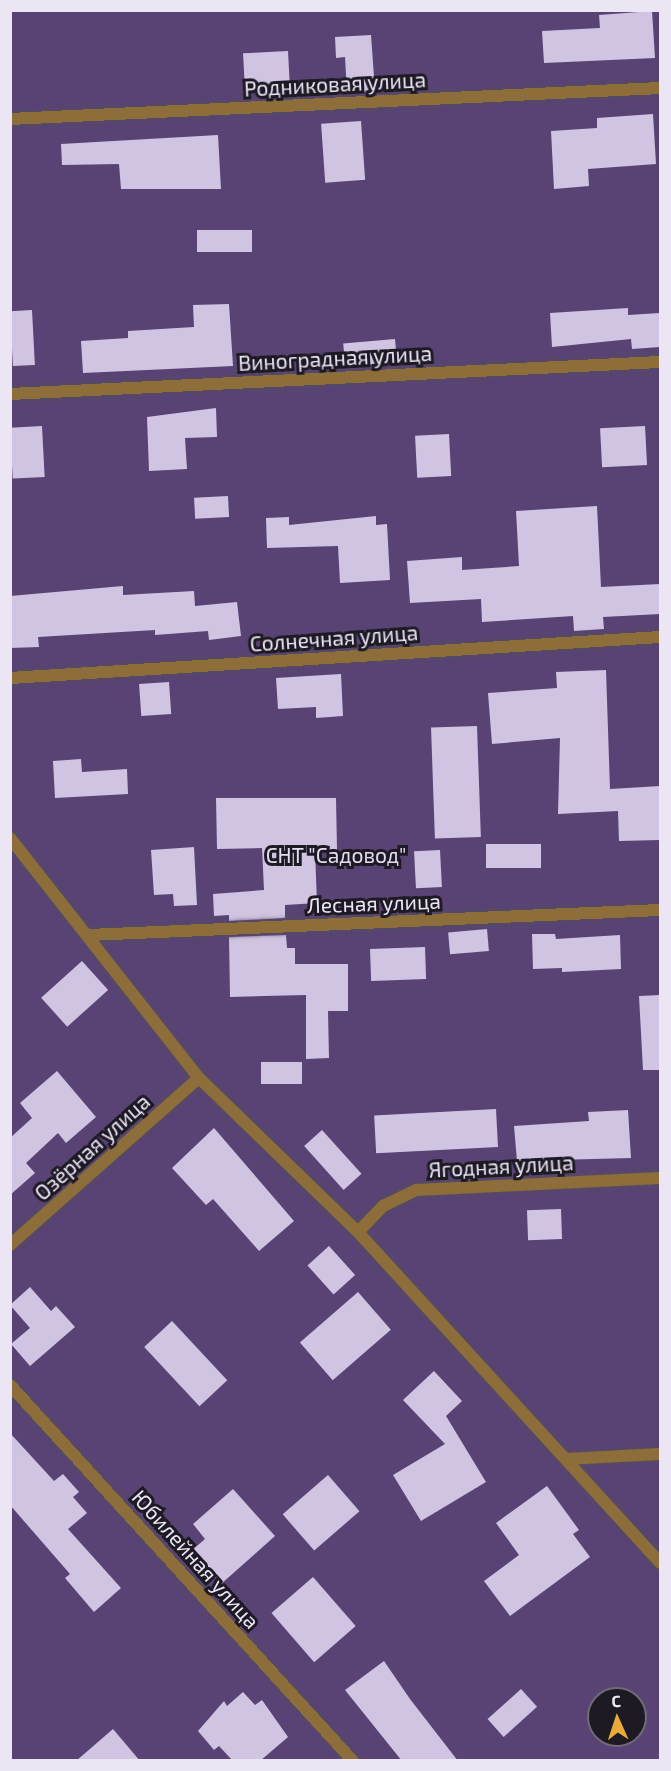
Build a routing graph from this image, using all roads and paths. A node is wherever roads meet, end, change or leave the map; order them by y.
1 (660, 88) edge
2 (10, 120) edge
3 (660, 362) edge
4 (10, 394) edge
5 (660, 638) edge
6 (10, 678) edge
7 (10, 838) edge
8 (660, 910) edge
9 (89, 934) junction
10 (199, 1078) junction
11 (660, 1178) edge
12 (358, 1232) junction
13 (10, 1245) edge
14 (10, 1384) edge
15 (660, 1454) edge
16 (566, 1459) junction
17 (660, 1563) edge
18 (352, 1761) edge

1 - 2 street, Родниковая улица
3 - 4 street, Виноградная улица
5 - 6 street, Солнечная улица
7 - 9 street
8 - 9 street, Лесная улица
9 - 10 street
10 - 12 street
10 - 13 street, Озёрная улица
11 - 12 street, Ягодная улица
12 - 16 street
14 - 18 street, Юбилейная улица
15 - 16 street
16 - 17 street

